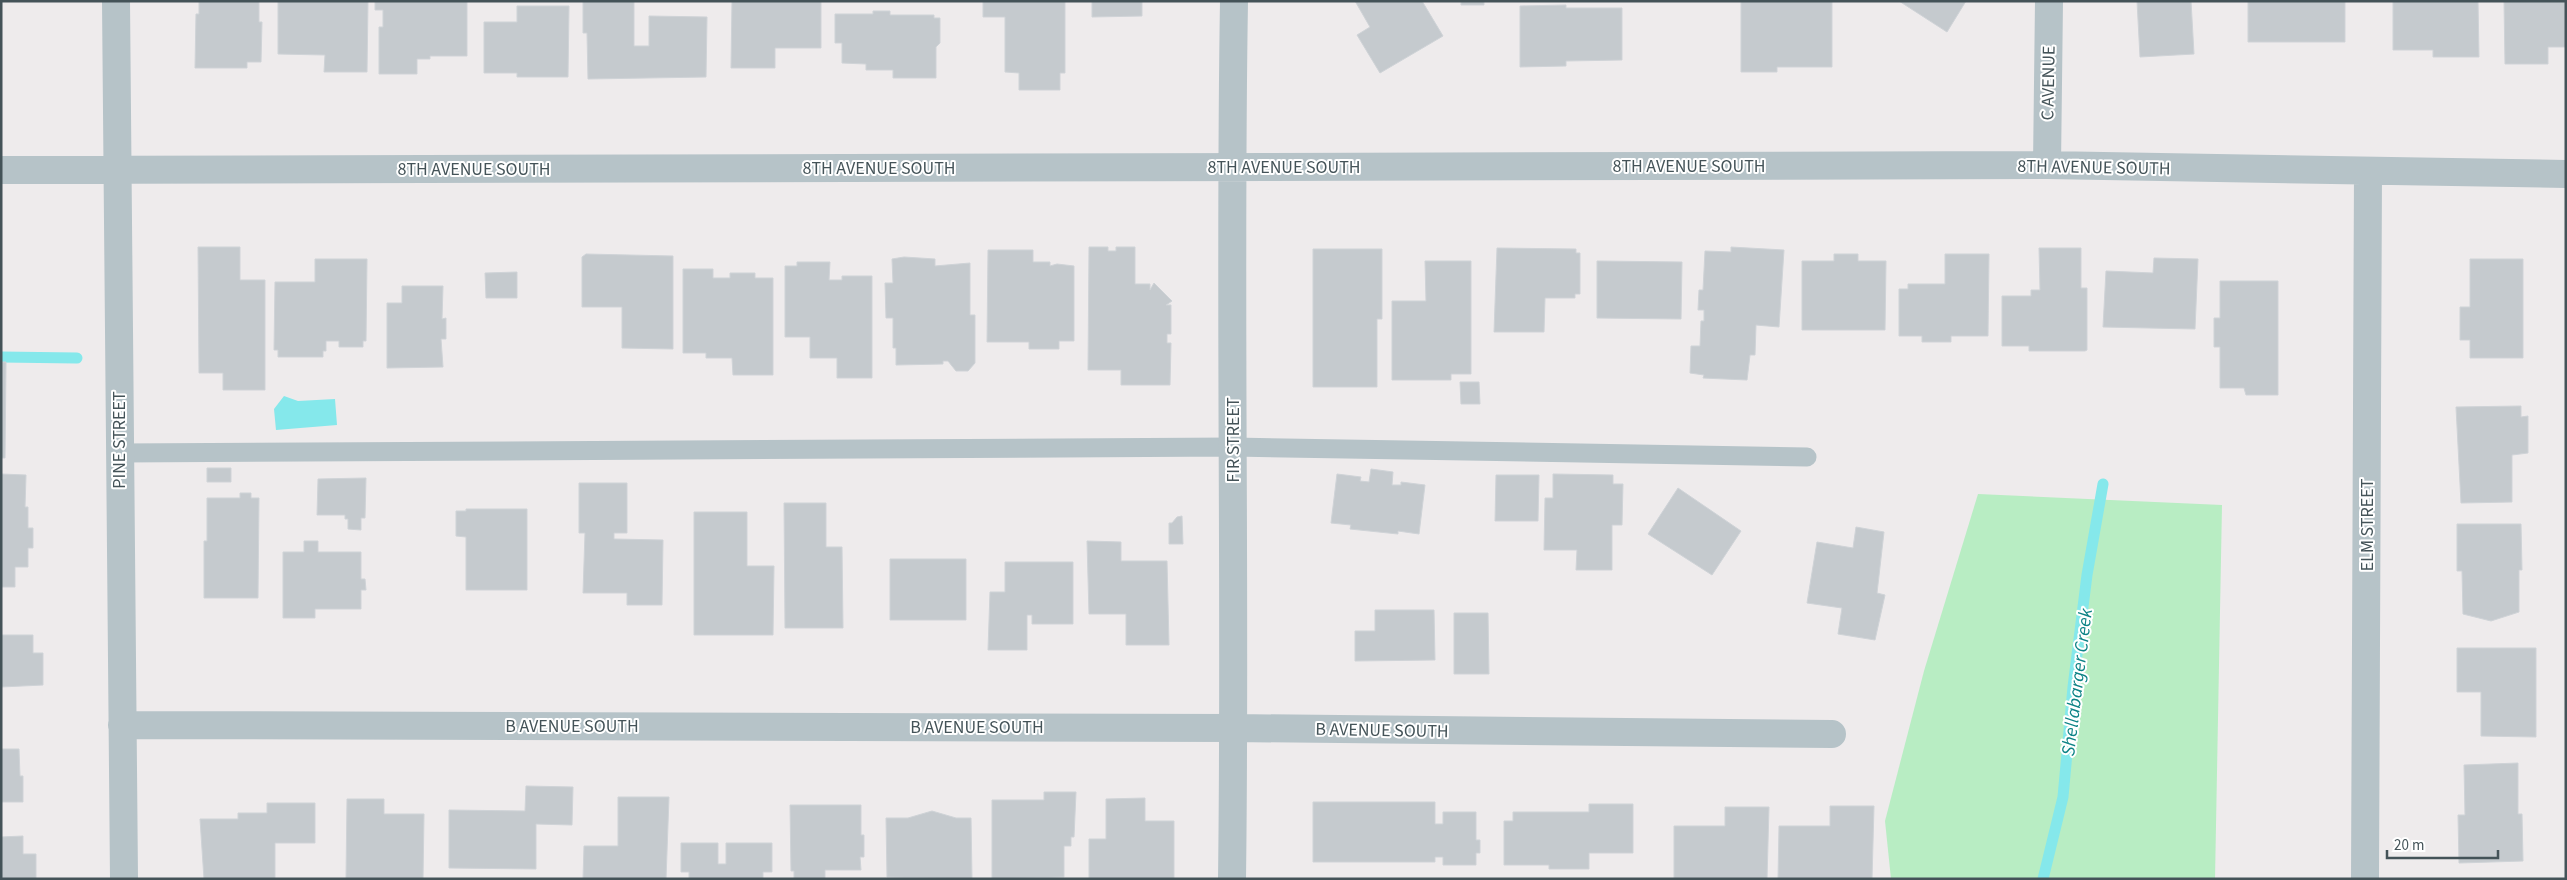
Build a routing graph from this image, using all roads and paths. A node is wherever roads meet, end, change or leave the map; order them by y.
1 (116, 1) edge
2 (1234, 1) edge
3 (2049, 1) edge
4 (2047, 165) junction
5 (1231, 167) junction
6 (118, 169) junction
7 (1, 170) edge
8 (2368, 172) junction
9 (2566, 174) edge
10 (1233, 447) junction
11 (119, 453) junction
12 (1807, 457) dead end
13 (122, 725) junction
14 (1234, 728) junction
15 (1832, 734) dead end
16 (124, 879) edge
17 (1232, 879) edge
18 (2365, 879) edge

1 - 6 street, PINE STREET
2 - 5 street, FIR STREET
3 - 4 street, C AVENUE
4 - 5 street, 8TH AVENUE SOUTH
4 - 8 street, 8TH AVENUE SOUTH
5 - 6 street, 8TH AVENUE SOUTH
5 - 10 street, FIR STREET
6 - 7 street, 8TH AVENUE SOUTH
6 - 11 street, PINE STREET
8 - 9 street, 8TH AVENUE SOUTH
8 - 18 street, ELM STREET
10 - 11 lane
10 - 12 lane
10 - 14 street, FIR STREET
11 - 13 street, PINE STREET
13 - 14 street, B AVENUE SOUTH
13 - 16 street, PINE STREET
14 - 15 street, B AVENUE SOUTH
14 - 17 street, FIR STREET

